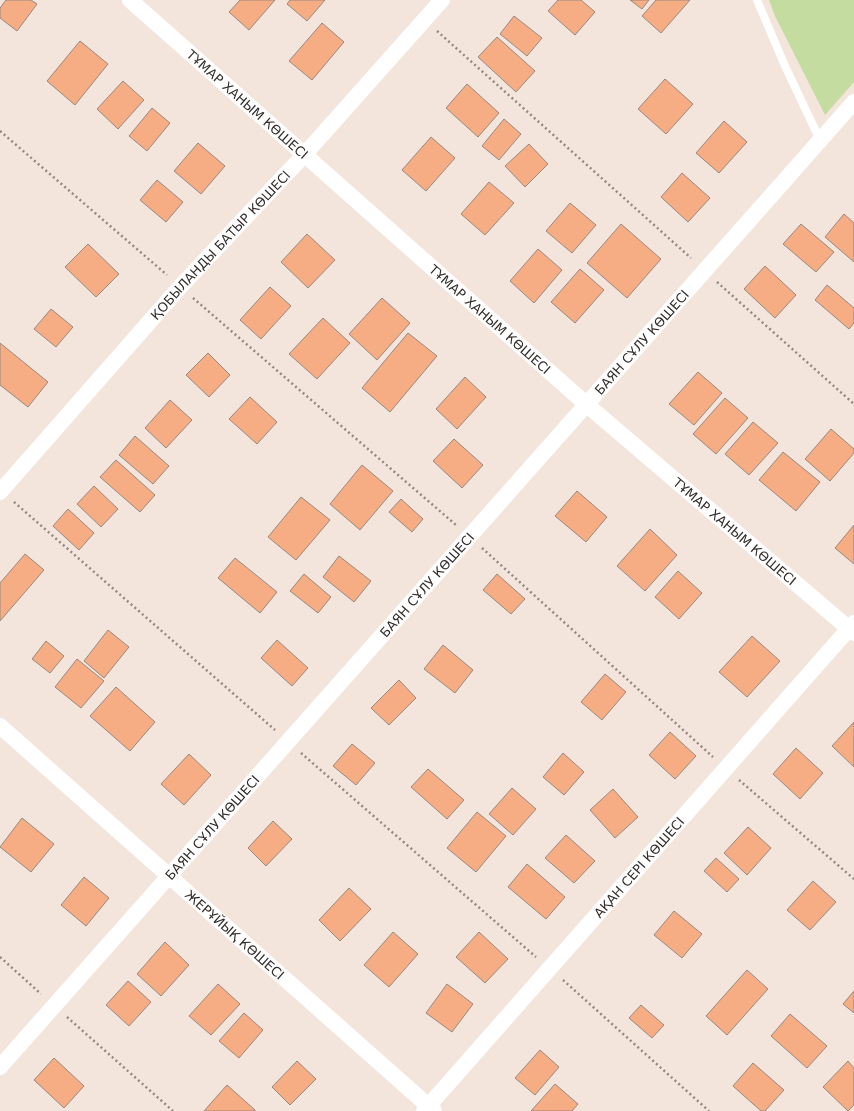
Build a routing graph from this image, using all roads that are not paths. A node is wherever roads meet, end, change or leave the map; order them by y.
1 (130, 0) edge
2 (442, 0) edge
3 (757, 0) edge
4 (854, 102) edge
5 (820, 140) junction
6 (304, 155) junction
7 (586, 404) junction
8 (1, 491) edge
9 (852, 628) edge
10 (0, 726) edge
11 (169, 876) junction
12 (0, 1067) edge
13 (428, 1109) edge

1 - 6 street, ТҰМАР ХАНЫМ КӨШЕСІ
2 - 6 street, ҚОБЫЛАНДЫ БАТЫР КӨШЕСІ
3 - 5 lane
4 - 5 street, БАЯН СҰЛУ КӨШЕСІ
5 - 7 street, БАЯН СҰЛУ КӨШЕСІ
6 - 7 street, ТҰМАР ХАНЫМ КӨШЕСІ
6 - 8 street, ҚОБЫЛАНДЫ БАТЫР КӨШЕСІ
7 - 9 street, ТҰМАР ХАНЫМ КӨШЕСІ
7 - 11 street, БАЯН СҰЛУ КӨШЕСІ
9 - 13 street, АҚАН СЕРІ КӨШЕСІ
10 - 11 street, ЖЕРҰЙЫҚ КӨШЕСІ
11 - 12 street, БАЯН СҰЛУ КӨШЕСІ
11 - 13 street, ЖЕРҰЙЫҚ КӨШЕСІ

